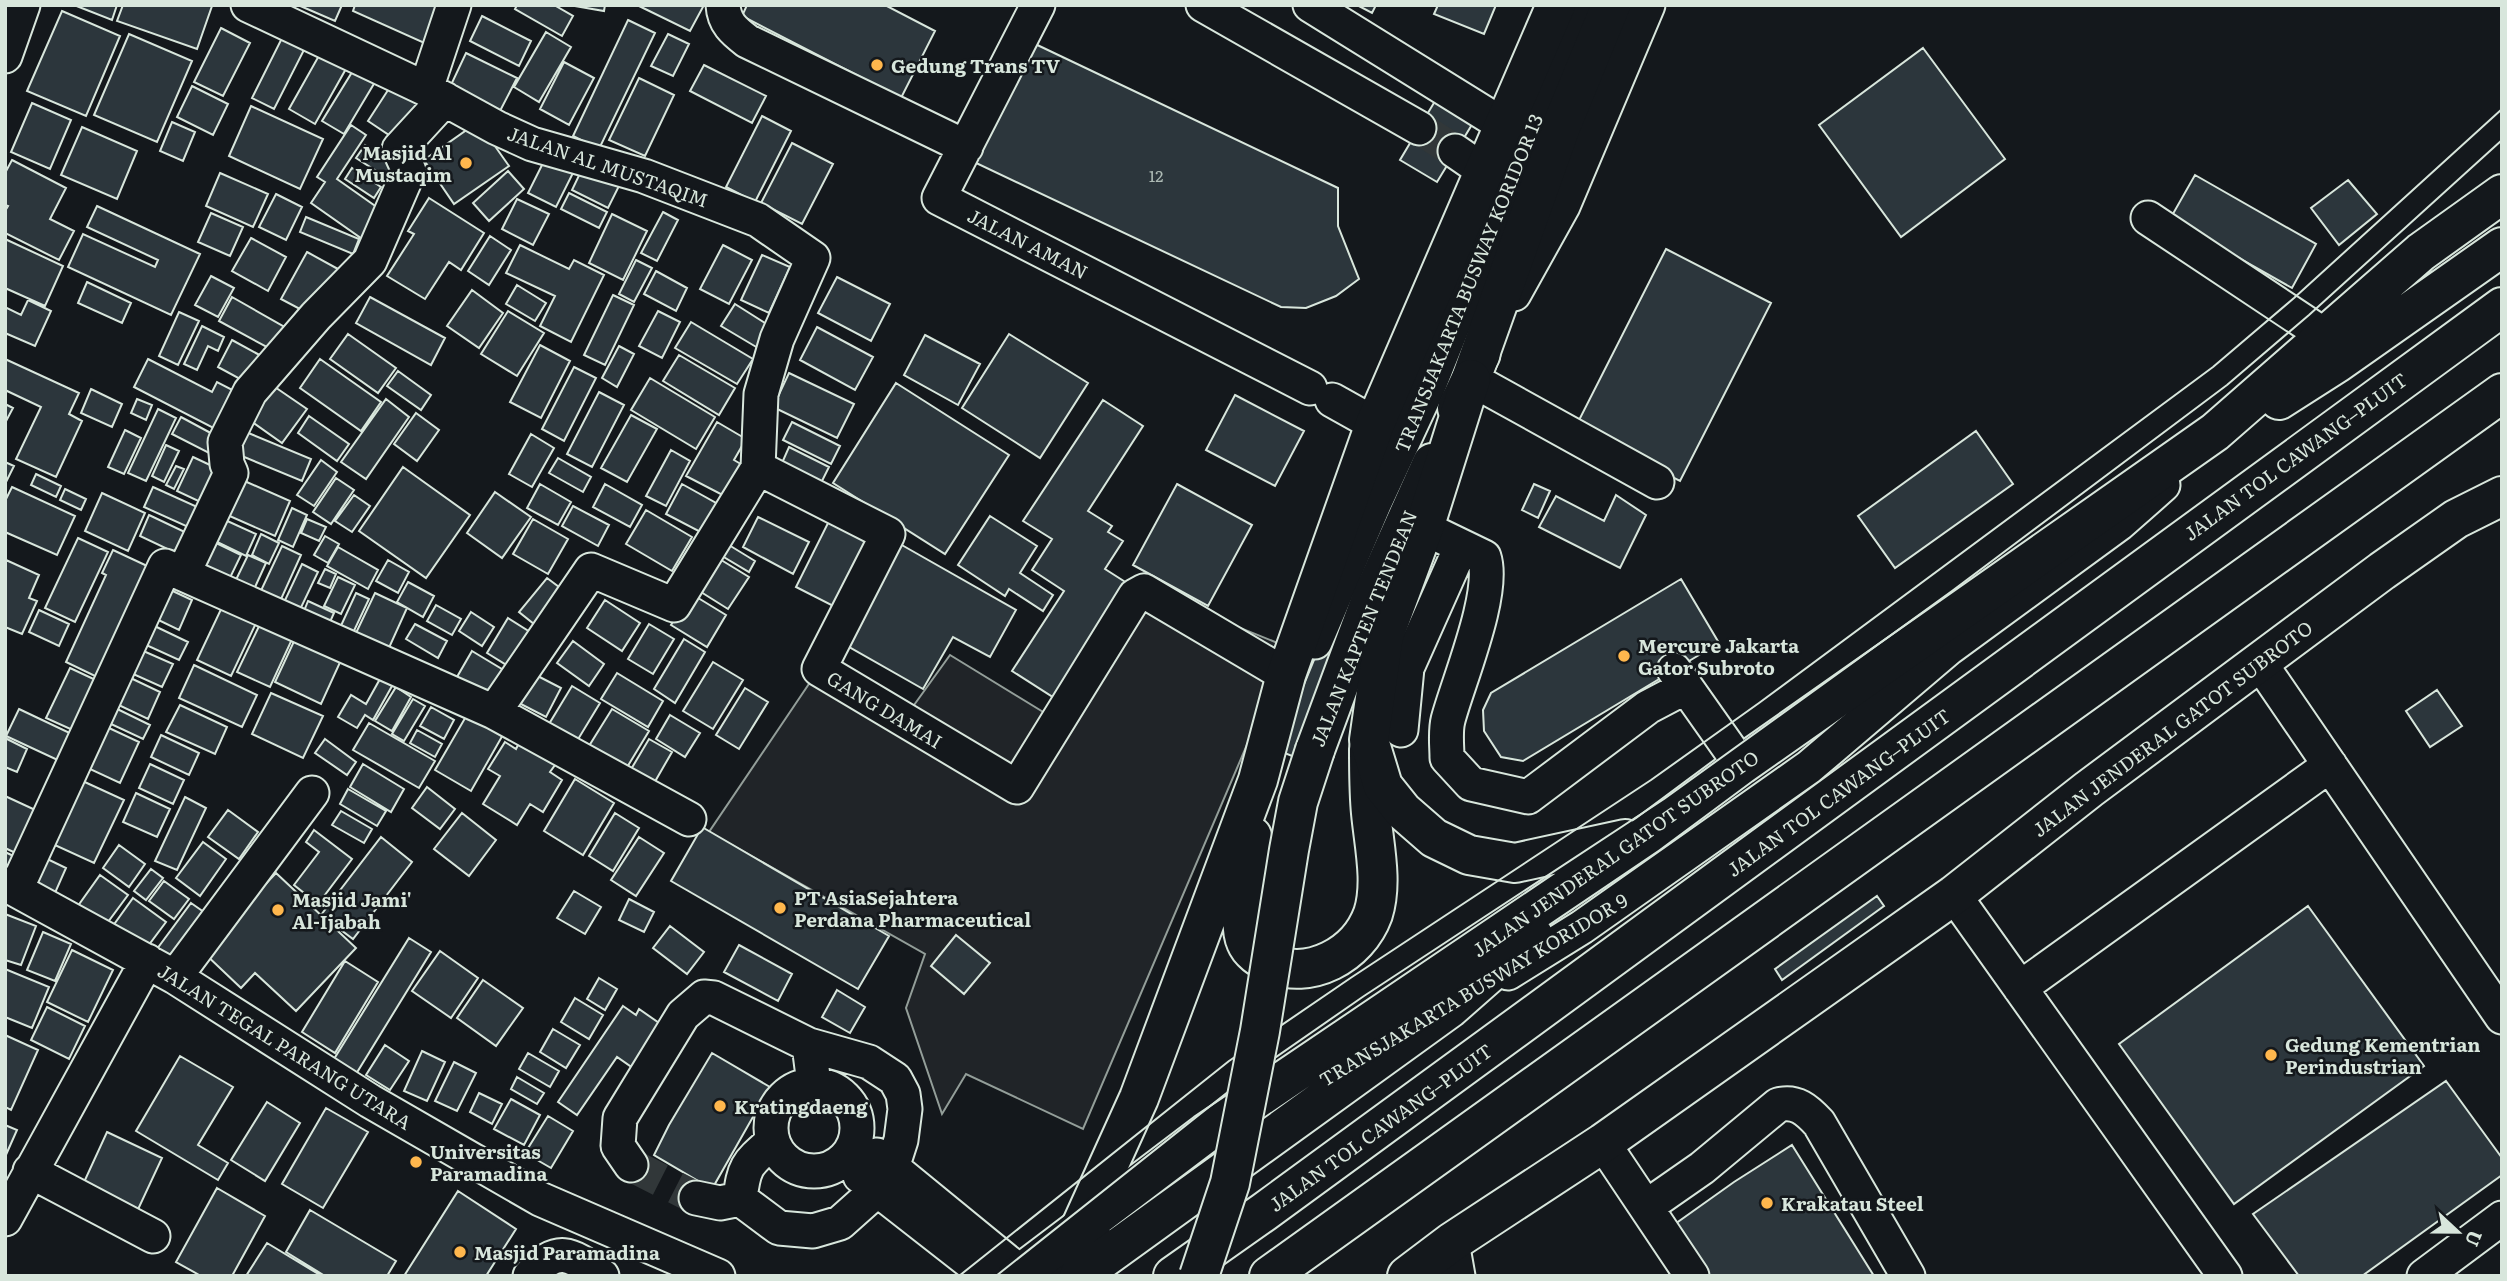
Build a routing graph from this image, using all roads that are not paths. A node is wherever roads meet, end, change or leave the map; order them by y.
1 (248, 5) edge
2 (454, 5) edge
3 (723, 5) edge
4 (1038, 5) edge
5 (1203, 5) edge
6 (1310, 5) edge
7 (1556, 5) edge
8 (1582, 5) edge
9 (1611, 5) edge
10 (1648, 5) edge
11 (16, 8) edge
12 (5, 56) edge
13 (435, 94) junction
14 (1505, 125) junction
15 (1419, 128) tunnel mouth
16 (966, 147) junction
17 (2502, 194) edge
18 (2148, 218) dead end
19 (2502, 247) edge
20 (2502, 307) edge
21 (2324, 335) junction
22 (1471, 379) junction
23 (2502, 393) edge
24 (2215, 432) junction
25 (1372, 434) junction
26 (758, 468) junction
27 (2502, 470) edge
28 (1657, 482) dead end
29 (2502, 496) edge
30 (2456, 519) junction
31 (1424, 528) junction
32 (1461, 547) junction
33 (1350, 560) junction
34 (183, 575) junction
35 (1989, 619) junction
36 (1918, 640) junction
37 (2260, 663) junction
38 (1286, 675) junction
39 (494, 712) junction
40 (1385, 735) junction
41 (1741, 765) junction
42 (2330, 765) junction
43 (1258, 780) junction
44 (312, 793) dead end
45 (689, 819) dead end
46 (1648, 834) junction
47 (1610, 859) junction
48 (10, 886) edge
49 (1954, 895) junction
50 (161, 969) junction
51 (2020, 988) junction
52 (1450, 1008) junction
53 (2502, 1017) edge
54 (809, 1045) junction
55 (814, 1084) junction
56 (773, 1141) junction
57 (1603, 1143) junction
58 (849, 1149) junction
59 (631, 1165) tunnel mouth
60 (30, 1171) junction
61 (885, 1179) junction
62 (696, 1198) tunnel mouth
63 (740, 1199) junction
64 (8, 1207) edge
65 (1646, 1207) junction
66 (2502, 1218) edge
67 (1081, 1226) junction
68 (153, 1236) dead end
69 (1455, 1259) edge
70 (1020, 1275) edge
71 (530, 1276) edge
72 (602, 1276) edge
73 (719, 1276) edge
74 (1079, 1276) edge
75 (1173, 1276) edge
76 (1199, 1276) edge
77 (1269, 1276) edge
78 (1407, 1276) edge
79 (1692, 1276) edge
80 (1908, 1276) edge
81 (2225, 1276) edge
82 (2424, 1276) edge

1 - 13 street, JALAN AL MUSTAQIM
2 - 13 street
3 - 16 street
4 - 16 street, JALAN AMAN
5 - 15 street
6 - 14 street
7 - 14 main road
8 - 33 street, TRANSJAKARTA BUSWAY KORIDOR 13
9 - 22 main road, JALAN KAPTEN TENDEAN
10 - 22 street, TRANSJAKARTA BUSWAY KORIDOR 13
11 - 12 street
13 - 26 street, JALAN AL MUSTAQIM
13 - 34 street
14 - 25 main road
16 - 25 street, JALAN AMAN
17 - 21 main road, JALAN JENDERAL GATOT SUBROTO
18 - 21 street
19 - 24 main road, JALAN JENDERAL GATOT SUBROTO
20 - 75 main road, JALAN TOL CAWANG–PLUIT
21 - 24 main road, JALAN JENDERAL GATOT SUBROTO
22 - 28 street
22 - 31 main road
22 - 76 main road, JALAN KAPTEN TENDEAN, bridge
23 - 77 main road
24 - 35 street, TRANSJAKARTA BUSWAY KORIDOR 9
24 - 36 main road, JALAN JENDERAL GATOT SUBROTO
25 - 33 street, TRANSJAKARTA BUSWAY KORIDOR 13
25 - 38 main road
26 - 38 street, GANG DAMAI
26 - 39 street
27 - 30 main road, JALAN JENDERAL GATOT SUBROTO
29 - 30 main road, JALAN JENDERAL GATOT SUBROTO
30 - 37 main road, JALAN JENDERAL GATOT SUBROTO
31 - 32 street
31 - 40 main road
32 - 40 street
32 - 41 street
33 - 43 street, TRANSJAKARTA BUSWAY KORIDOR 13
34 - 39 street
34 - 48 street
35 - 36 street, TRANSJAKARTA BUSWAY KORIDOR 9
35 - 52 street, TRANSJAKARTA BUSWAY KORIDOR 9
36 - 41 main road, JALAN JENDERAL GATOT SUBROTO
37 - 42 street
37 - 49 main road, JALAN JENDERAL GATOT SUBROTO
38 - 43 main road
39 - 45 street
40 - 43 main road
40 - 46 main road
41 - 46 main road, JALAN JENDERAL GATOT SUBROTO
42 - 51 street
42 - 53 street
43 - 67 main road
44 - 50 street
46 - 47 main road, JALAN JENDERAL GATOT SUBROTO
47 - 52 main road
47 - 67 main road, JALAN JENDERAL GATOT SUBROTO
48 - 50 street, JALAN TEGAL PARANG UTARA
49 - 51 street
49 - 57 main road, JALAN JENDERAL GATOT SUBROTO
50 - 60 street
50 - 73 street, JALAN TEGAL PARANG UTARA
51 - 81 street
52 - 70 street, TRANSJAKARTA BUSWAY KORIDOR 9
52 - 74 main road
54 - 55 street
54 - 59 street
54 - 61 street
55 - 56 street
55 - 58 street
56 - 58 street
56 - 63 street
57 - 65 street
57 - 69 main road, JALAN JENDERAL GATOT SUBROTO
58 - 61 street
60 - 64 street
60 - 68 street
61 - 63 street
61 - 70 street
62 - 63 street
65 - 79 street
65 - 80 street
66 - 82 street
67 - 70 main road, JALAN JENDERAL GATOT SUBROTO
69 - 78 main road, JALAN JENDERAL GATOT SUBROTO
71 - 72 street

